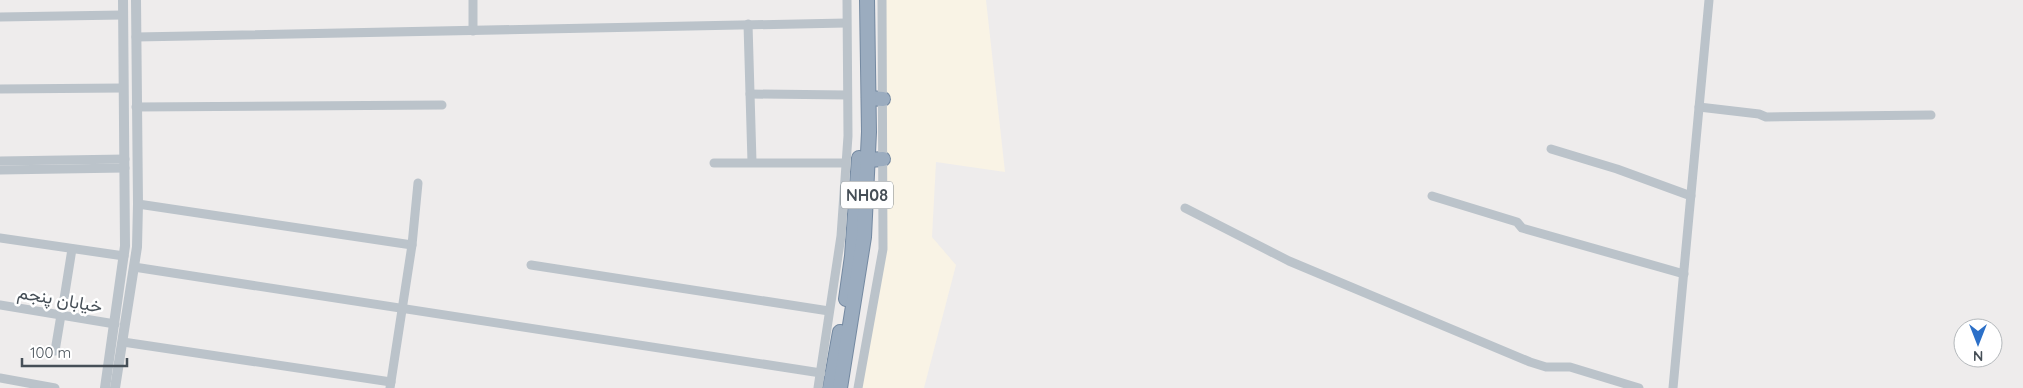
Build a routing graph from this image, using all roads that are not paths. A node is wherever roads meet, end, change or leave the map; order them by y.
1 (122, 0) edge
2 (136, 0) edge
3 (472, 0) edge
4 (847, 0) edge
5 (858, 0) edge
6 (867, 0) edge
7 (882, 0) edge
8 (1709, 0) edge
9 (122, 15) junction
10 (0, 17) edge
11 (846, 23) junction
12 (748, 24) junction
13 (473, 30) junction
14 (136, 37) junction
15 (122, 88) junction
16 (0, 89) edge
17 (750, 94) junction
18 (847, 95) junction
19 (868, 98) junction
20 (883, 99) junction
21 (442, 105) dead end
22 (136, 107) junction
23 (1699, 107) junction
24 (1932, 115) dead end
25 (1551, 149) dead end
26 (883, 159) junction
27 (868, 160) junction
28 (0, 162) edge
29 (752, 162) junction
30 (714, 163) dead end
31 (846, 163) junction
32 (125, 164) junction
33 (0, 170) edge
34 (418, 183) dead end
35 (1432, 196) dead end
36 (1691, 196) junction
37 (138, 204) junction
38 (1184, 208) dead end
39 (0, 238) edge
40 (412, 245) junction
41 (137, 247) junction
42 (72, 248) junction
43 (125, 251) junction
44 (531, 265) dead end
45 (134, 267) junction
46 (1684, 274) junction
47 (64, 300) dead end
48 (0, 305) edge
49 (402, 309) junction
50 (829, 311) junction
51 (61, 314) junction
52 (115, 324) junction
53 (123, 342) junction
54 (55, 351) dead end
55 (820, 373) junction
56 (0, 378) edge
57 (391, 385) edge
58 (52, 388) edge
59 (105, 388) edge
60 (115, 388) edge
61 (818, 388) edge
62 (830, 388) edge
63 (840, 388) edge
64 (858, 388) edge
65 (1639, 388) edge
66 (1673, 388) edge

1 - 9 street
2 - 14 street
3 - 13 street
4 - 11 street
5 - 62 highway, NH08
6 - 19 highway, NH08
7 - 20 street
8 - 23 street
9 - 10 street
9 - 15 street
11 - 12 street
11 - 18 street
12 - 13 street
12 - 17 street
13 - 14 street
14 - 22 street
15 - 16 street
15 - 32 street
17 - 18 street
17 - 29 street
18 - 31 street
19 - 20 highway
19 - 27 highway, NH08
20 - 26 street
21 - 22 street
22 - 37 street
23 - 24 street
23 - 36 street
25 - 36 street
26 - 27 highway
26 - 64 street
27 - 63 highway, NH08
28 - 32 street
29 - 30 street
29 - 31 street
31 - 50 street
32 - 33 street
32 - 43 street
34 - 40 street
35 - 46 street
36 - 46 street
37 - 40 street
37 - 41 street
38 - 65 street
39 - 42 street
40 - 49 street
41 - 43 street
41 - 45 street
42 - 43 street
42 - 47 street
43 - 52 street
44 - 50 street
45 - 49 street
45 - 53 street
46 - 66 street
48 - 51 street, خیابان پنجم
49 - 55 street
49 - 57 street
50 - 55 street
51 - 52 street, خیابان پنجم
51 - 54 street
52 - 59 street
53 - 57 street
53 - 60 street
55 - 61 street
56 - 58 street

